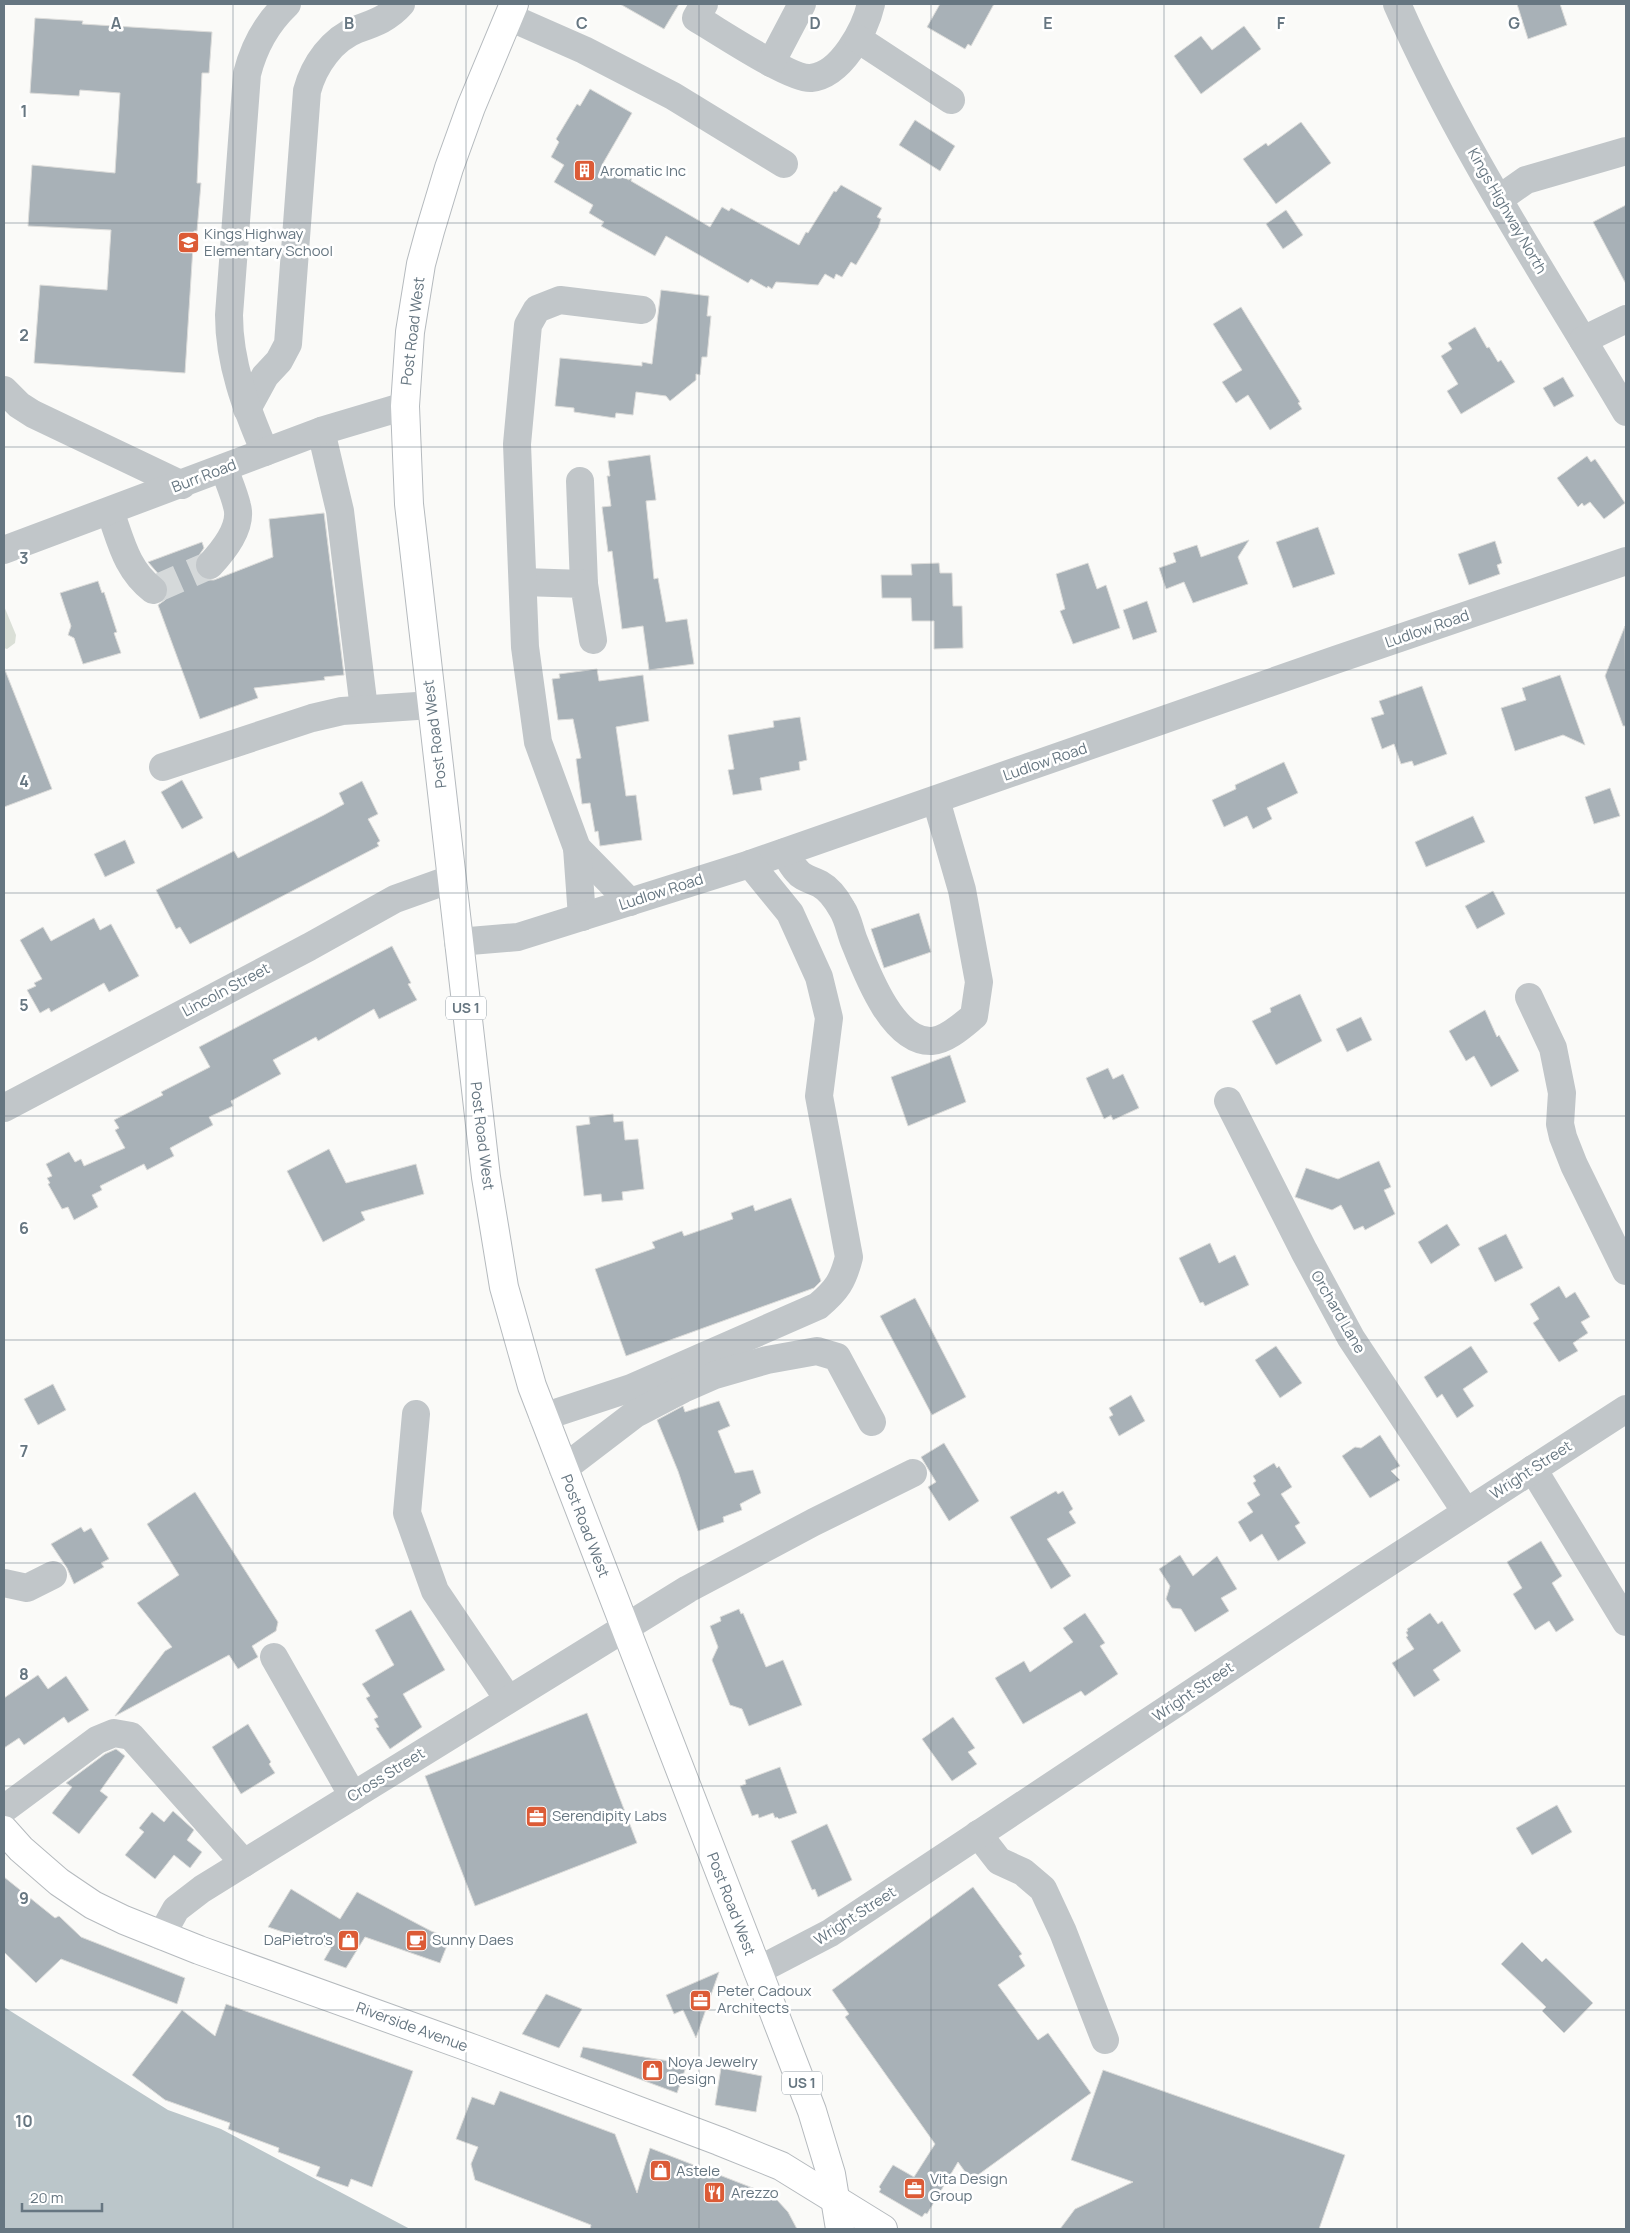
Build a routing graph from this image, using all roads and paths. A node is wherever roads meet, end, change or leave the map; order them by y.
1 (287, 4) edge
2 (401, 4) edge
3 (704, 4) edge
4 (802, 4) edge
5 (871, 4) edge
6 (1397, 4) edge
7 (512, 10) edge
8 (858, 39) junction
9 (771, 63) junction
10 (951, 100) dead end
11 (1626, 151) edge
12 (784, 164) dead end
13 (1499, 199) junction
14 (642, 310) dead end
15 (1626, 318) edge
16 (1583, 340) junction
17 (4, 390) edge
18 (405, 406) junction
19 (247, 410) junction
20 (1626, 412) edge
21 (321, 432) junction
22 (265, 452) junction
23 (224, 468) junction
24 (580, 481) dead end
25 (182, 485) junction
26 (110, 511) junction
27 (4, 550) edge
28 (1626, 561) edge
29 (210, 566) tunnel mouth
30 (522, 582) junction
31 (584, 584) junction
32 (153, 590) dead end
33 (593, 640) dead end
34 (432, 705) junction
35 (364, 709) junction
36 (163, 766) dead end
37 (936, 800) junction
38 (577, 848) junction
39 (785, 852) junction
40 (750, 864) junction
41 (451, 879) junction
42 (630, 902) junction
43 (582, 917) junction
44 (458, 942) junction
45 (1529, 997) dead end
46 (1228, 1101) dead end
47 (4, 1108) edge
48 (1626, 1271) edge
49 (1626, 1409) edge
50 (416, 1414) dead end
51 (543, 1417) junction
52 (872, 1422) dead end
53 (563, 1469) junction
54 (1533, 1469) junction
55 (913, 1473) dead end
56 (1466, 1512) junction
57 (53, 1575) dead end
58 (4, 1584) edge
59 (1626, 1622) edge
60 (625, 1628) junction
61 (274, 1657) dead end
62 (508, 1698) junction
63 (352, 1796) junction
64 (4, 1809) edge
65 (4, 1830) edge
66 (978, 1834) junction
67 (244, 1863) junction
68 (161, 1936) junction
69 (757, 1971) junction
70 (1105, 2040) dead end
71 (836, 2199) junction
72 (840, 2229) edge
73 (883, 2229) edge

1 - 19 street
2 - 19 street
3 - 9 street
4 - 9 street
5 - 8 street
6 - 13 street, Kings Highway North
7 - 12 street
7 - 18 main road, Post Road West / US 1
8 - 9 street
8 - 10 street
11 - 13 street
13 - 16 street, Kings Highway North
14 - 30 street
15 - 16 street
16 - 20 street, Kings Highway North
17 - 25 street
18 - 21 street, Burr Road
18 - 34 main road, Post Road West / US 1
19 - 22 street
21 - 22 street, Burr Road
21 - 35 street
22 - 23 street, Burr Road
23 - 25 street, Burr Road
23 - 29 street
24 - 31 street
25 - 26 street, Burr Road
26 - 27 street, Burr Road
26 - 32 street
28 - 37 street, Ludlow Road
30 - 31 street
30 - 38 street
31 - 33 street
34 - 35 street
34 - 41 main road, Post Road West / US 1
35 - 36 street
37 - 39 street, Ludlow Road
37 - 39 street
38 - 42 street
38 - 43 street
39 - 40 street, Ludlow Road
40 - 42 street, Ludlow Road
40 - 51 street
41 - 44 main road, Post Road West / US 1
41 - 47 street, Lincoln Street
42 - 43 street, Ludlow Road
43 - 44 street, Ludlow Road
44 - 51 main road, Post Road West / US 1
45 - 48 street
46 - 56 street, Orchard Lane
49 - 54 street, Wright Street
50 - 62 street
51 - 53 main road, Post Road West / US 1
52 - 53 street
53 - 60 main road, Post Road West / US 1
54 - 56 street, Wright Street
54 - 59 street
55 - 60 street, Cross Street
56 - 66 street, Wright Street
57 - 58 street
60 - 62 street, Cross Street
60 - 69 main road, Post Road West / US 1
61 - 63 street
62 - 63 street, Cross Street
63 - 67 street, Cross Street
64 - 67 street
65 - 68 main road, Riverside Avenue
66 - 69 street, Wright Street
66 - 70 street
67 - 68 street, Cross Street
68 - 71 main road, Riverside Avenue
69 - 71 main road, Post Road West / US 1
71 - 72 main road, Post Road West / US 1
71 - 73 main road, Riverside Avenue

